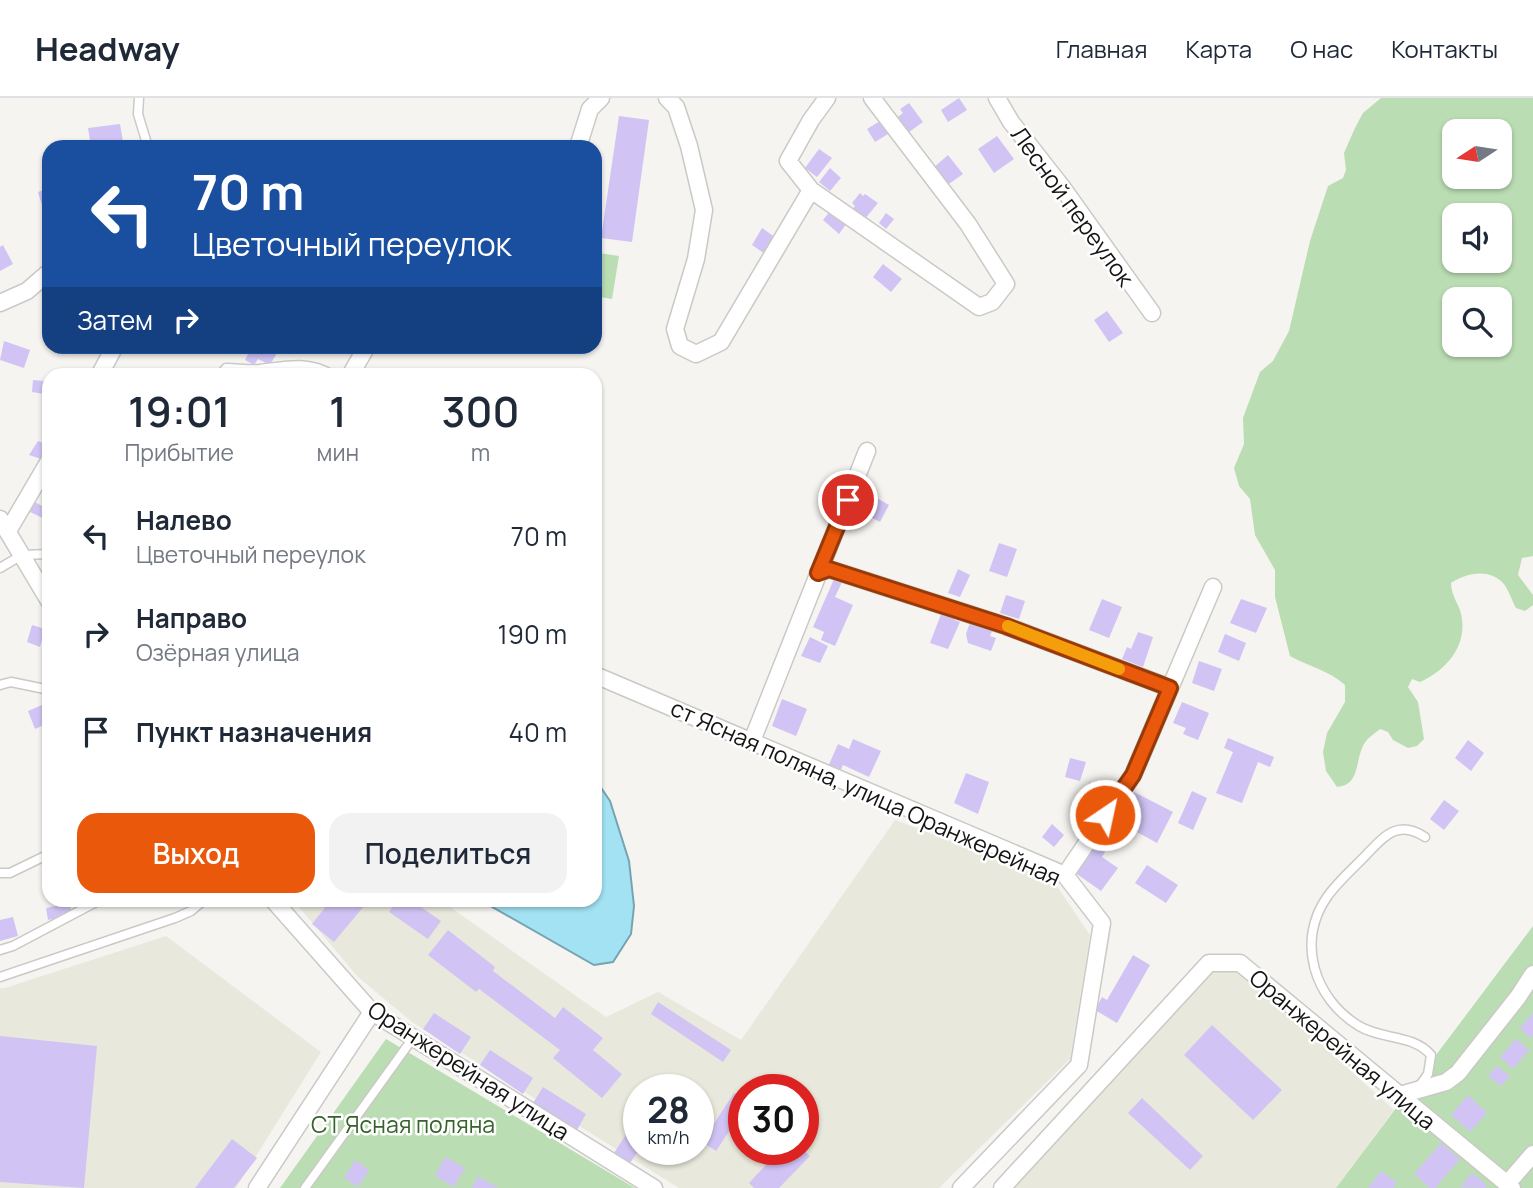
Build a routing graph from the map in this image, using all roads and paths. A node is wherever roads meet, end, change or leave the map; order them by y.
1 (139, 98) edge
2 (601, 98) edge
3 (667, 98) edge
4 (827, 98) edge
5 (872, 98) edge
6 (997, 98) edge
7 (146, 140) edge
8 (580, 140) edge
9 (811, 190) junction
10 (42, 278) edge
11 (0, 303) edge
12 (1152, 313) dead end
13 (263, 368) edge
14 (313, 368) edge
15 (867, 451) dead end
16 (42, 471) edge
17 (4, 525) edge
18 (42, 554) edge
19 (22, 555) junction
20 (0, 568) edge
21 (818, 573) junction
22 (1213, 587) dead end
23 (42, 589) edge
24 (602, 677) edge
25 (0, 685) edge
26 (42, 688) edge
27 (1170, 688) junction
28 (752, 741) junction
29 (1425, 837) dead end
30 (42, 857) edge
31 (0, 873) edge
32 (1065, 875) junction
33 (87, 907) edge
34 (196, 907) edge
35 (279, 907) edge
36 (0, 950) edge
37 (1533, 974) edge
38 (0, 977) edge
39 (372, 1012) junction
40 (413, 1038) junction
41 (1418, 1088) junction
42 (1400, 1095) junction
43 (1533, 1154) edge
44 (1505, 1185) edge
45 (257, 1188) edge
46 (305, 1188) edge
47 (654, 1188) edge
48 (961, 1188) edge
49 (1002, 1188) edge

1 - 7 lane
2 - 8 street
3 - 9 street
4 - 9 street
5 - 9 street
6 - 12 street, Лесной переулок
10 - 11 street
13 - 14 lane
15 - 21 street
16 - 17 street
17 - 19 street
18 - 19 lane
19 - 20 lane
19 - 23 street
21 - 27 street
21 - 28 street
22 - 27 street
24 - 28 street, ст Ясная поляна, улица Оранжерейная
25 - 26 lane
27 - 32 street
28 - 32 street, ст Ясная поляна, улица Оранжерейная
29 - 41 lane
30 - 31 lane
32 - 48 street, ст Ясная поляна, улица Оранжерейная
33 - 36 lane
34 - 38 lane
35 - 39 street, Оранжерейная улица
37 - 41 street
39 - 40 street, Оранжерейная улица
39 - 45 street
40 - 46 lane
40 - 47 street, Оранжерейная улица
41 - 42 street
42 - 44 street, Оранжерейная улица
42 - 49 street, Оранжерейная улица
43 - 44 street

